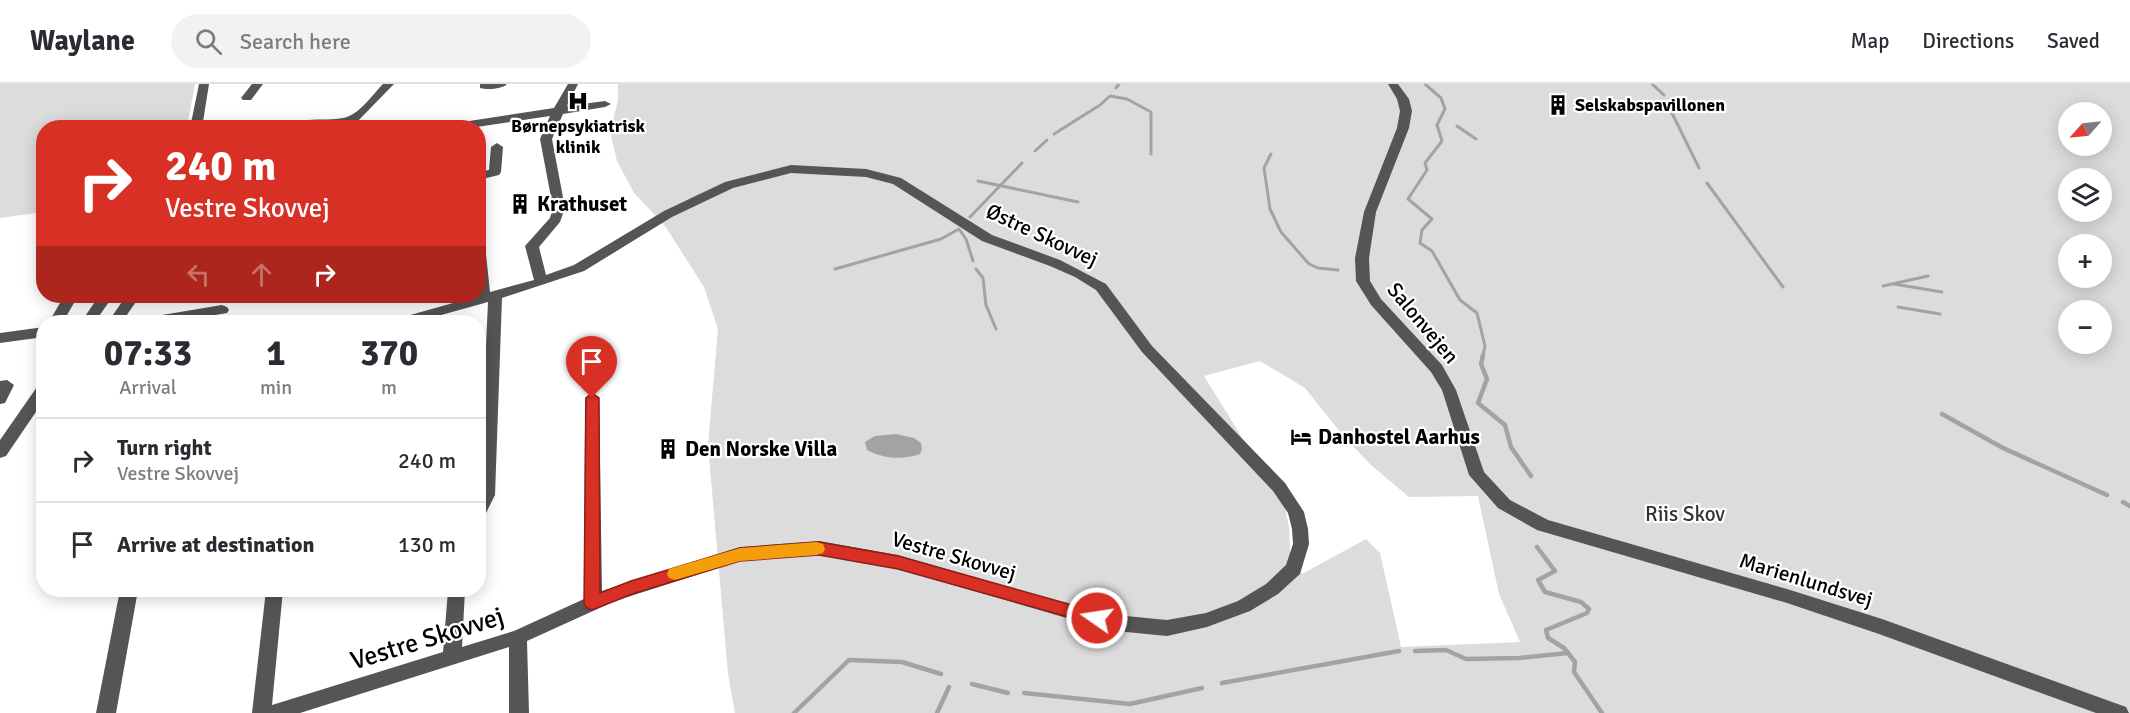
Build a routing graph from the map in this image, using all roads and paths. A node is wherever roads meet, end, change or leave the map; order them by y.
1 (204, 84) edge
2 (258, 84) edge
3 (389, 84) edge
4 (502, 84) edge
5 (573, 84) edge
6 (1393, 84) edge
7 (484, 86) dead end
8 (247, 98) dead end
9 (605, 104) dead end
10 (558, 112) junction
11 (197, 120) edge
12 (353, 120) edge
13 (486, 122) edge
14 (497, 147) dead end
15 (486, 174) edge
16 (541, 282) junction
17 (486, 292) edge
18 (490, 297) junction
19 (486, 298) edge
20 (469, 303) edge
21 (222, 310) dead end
22 (192, 315) edge
23 (426, 315) edge
24 (36, 333) edge
25 (0, 338) edge
26 (0, 386) edge
27 (592, 398) dead end
28 (0, 399) edge
29 (36, 400) edge
30 (36, 415) edge
31 (25, 416) junction
32 (0, 452) edge
33 (1484, 485) joint
34 (486, 497) edge
35 (1294, 569) joint
36 (128, 597) edge
37 (273, 597) edge
38 (456, 597) edge
39 (592, 604) junction
40 (518, 638) junction
41 (452, 657) junction
42 (106, 713) edge
43 (262, 713) edge
44 (273, 713) edge
45 (519, 713) edge
46 (2120, 713) edge

1 - 11 street
2 - 8 street
3 - 12 street
4 - 7 street
5 - 10 street
6 - 33 street, Salonvejen
9 - 10 street
10 - 13 street
10 - 16 street
14 - 15 street
16 - 18 street, Østre Skovvej
16 - 35 street, Østre Skovvej
17 - 18 street
18 - 19 street, Østre Skovvej
18 - 34 street
20 - 23 street, Østre Skovvej
21 - 22 street
24 - 25 street
26 - 28 street
27 - 39 street
29 - 31 street
30 - 31 street
31 - 32 street
33 - 46 street, Marienlundsvej
35 - 39 street, Vestre Skovvej
36 - 42 street
37 - 43 street
38 - 41 street
39 - 40 street, Vestre Skovvej
40 - 41 street, Vestre Skovvej
40 - 45 street
41 - 44 street, Vestre Skovvej

